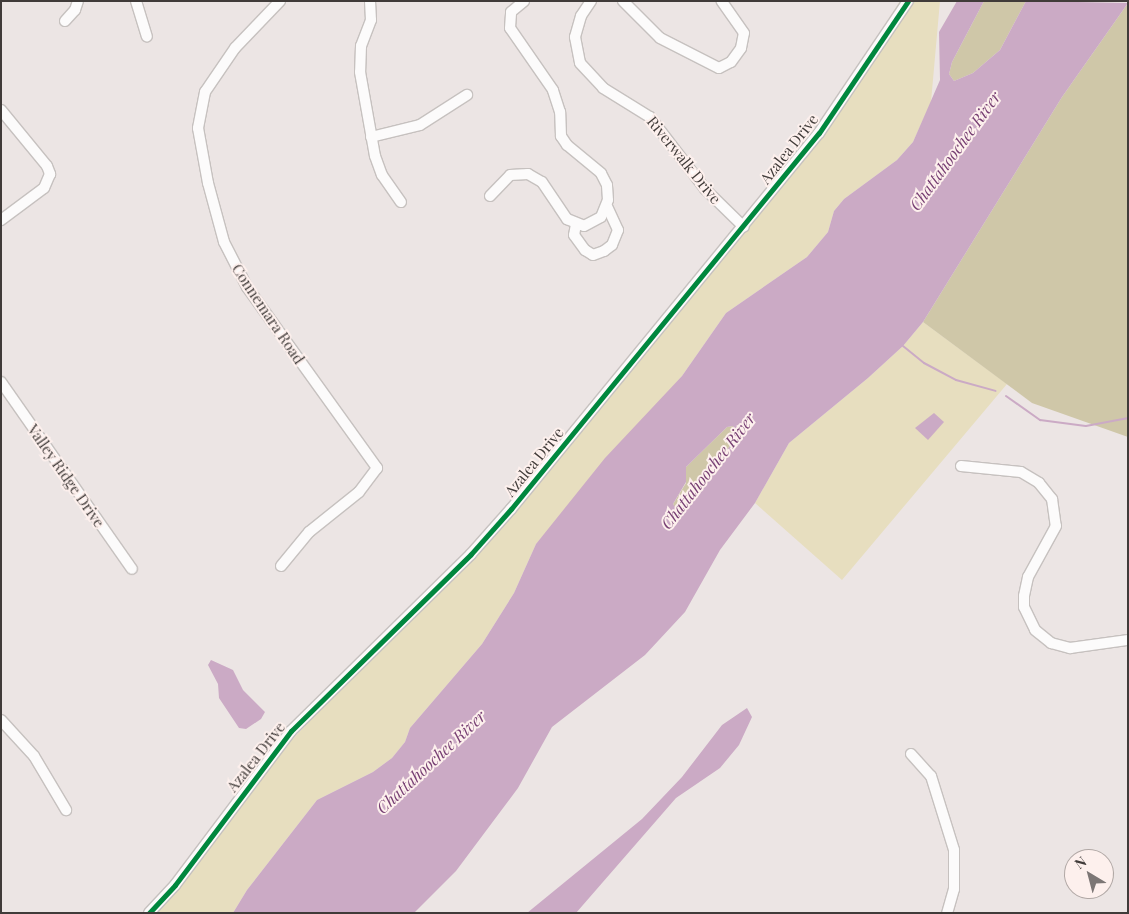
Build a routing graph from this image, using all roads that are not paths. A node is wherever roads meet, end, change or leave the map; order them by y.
1 (78, 1) edge
2 (136, 1) edge
3 (280, 1) edge
4 (370, 1) edge
5 (524, 1) edge
6 (591, 1) edge
7 (624, 1) edge
8 (722, 1) edge
9 (908, 1) edge
10 (65, 21) dead end
11 (148, 36) dead end
12 (467, 95) dead end
13 (1, 110) edge
14 (371, 136) junction
15 (490, 196) dead end
16 (401, 202) dead end
17 (607, 206) junction
18 (1, 220) edge
19 (576, 224) junction
20 (744, 227) junction
21 (1, 382) edge
22 (961, 466) dead end
23 (280, 566) dead end
24 (132, 569) dead end
25 (1128, 640) edge
26 (1, 720) edge
27 (911, 754) dead end
28 (66, 810) dead end
29 (149, 913) edge
30 (947, 913) edge

1 - 10 street
2 - 11 street
3 - 23 street, Connemara Road
4 - 14 street
5 - 17 street
6 - 20 street, Riverwalk Drive
7 - 8 street
9 - 20 street, Azalea Drive
12 - 14 street
13 - 18 street
14 - 16 street
15 - 19 street
17 - 19 street
17 - 19 street
20 - 29 street, Azalea Drive
21 - 24 street, Valley Ridge Drive
22 - 25 street
26 - 28 street
27 - 30 street

